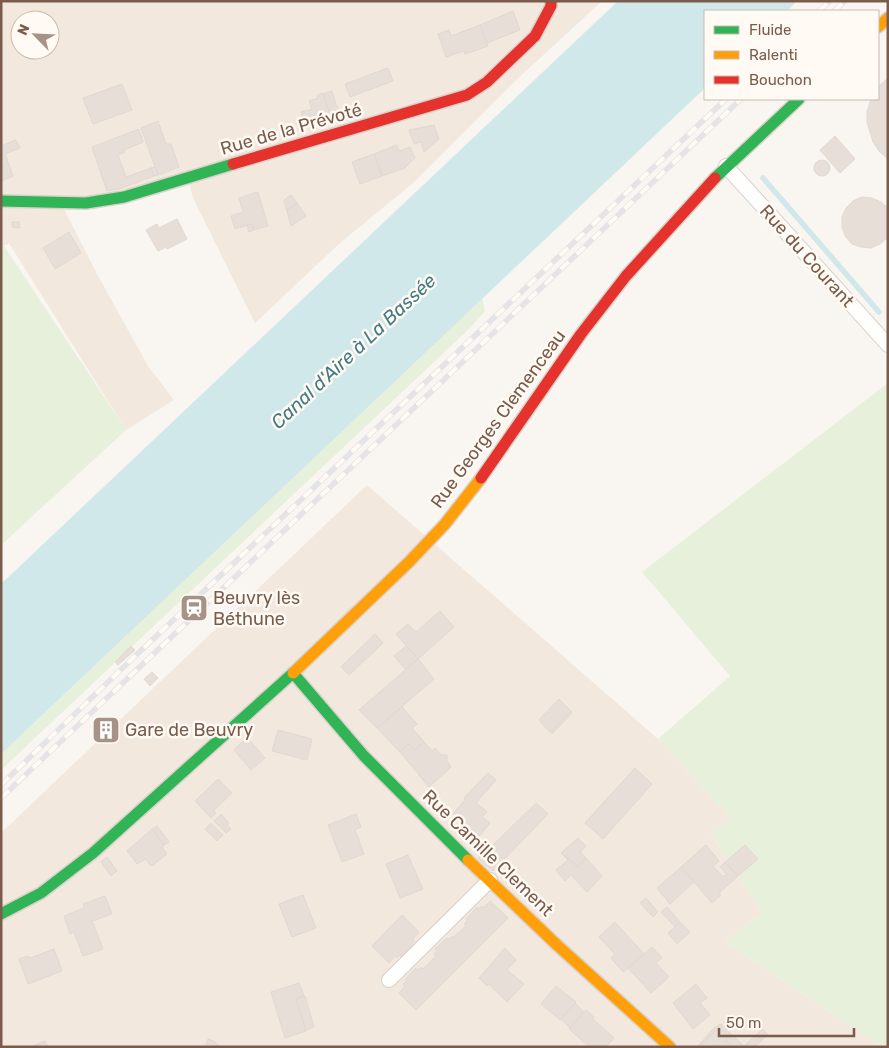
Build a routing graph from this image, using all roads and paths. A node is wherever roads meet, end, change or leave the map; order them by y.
1 (551, 3) edge
2 (798, 100) edge
3 (726, 166) junction
4 (1, 201) edge
5 (888, 345) edge
6 (293, 673) junction
7 (490, 880) junction
8 (1, 914) edge
9 (389, 980) dead end
10 (670, 1047) edge

1 - 4 street, Rue de la Prévoté
2 - 3 street, Rue Georges Clemenceau
3 - 5 street, Rue du Courant
3 - 6 street, Rue Georges Clemenceau
6 - 7 street, Rue Camille Clement
6 - 8 street, Rue Georges Clemenceau
7 - 9 street
7 - 10 street, Rue Camille Clement

